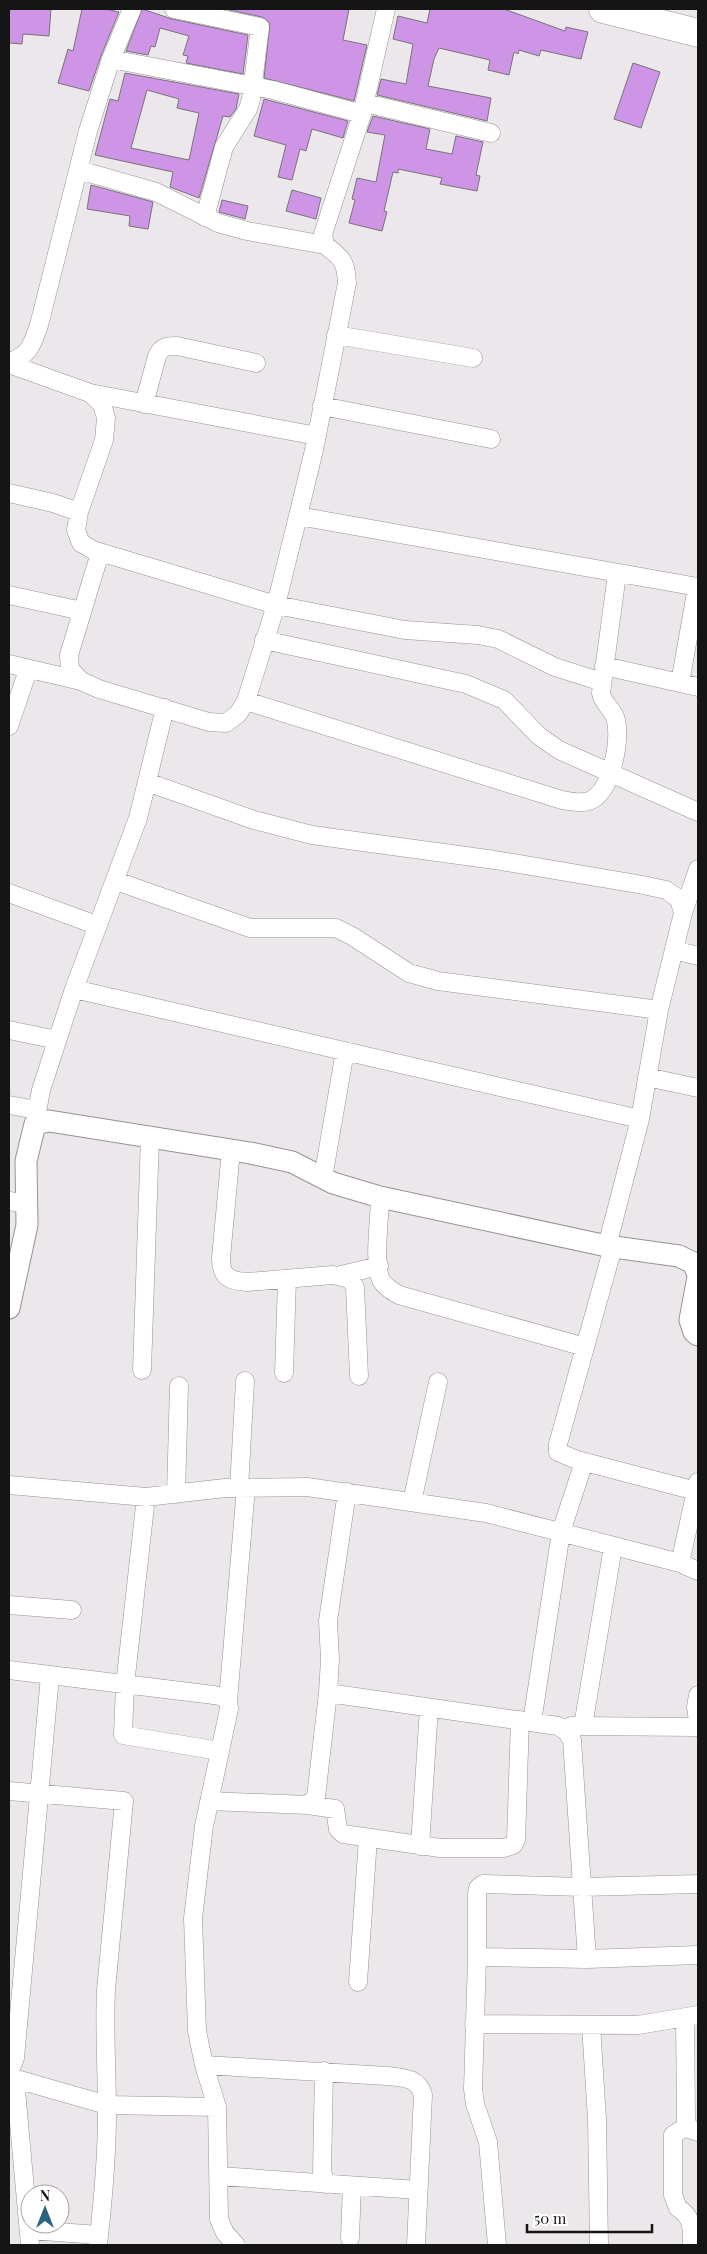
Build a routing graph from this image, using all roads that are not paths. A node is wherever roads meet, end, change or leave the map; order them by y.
1 (132, 9) edge
2 (174, 9) edge
3 (386, 9) edge
4 (603, 9) edge
5 (698, 34) edge
6 (111, 59) junction
7 (251, 86) junction
8 (363, 109) junction
9 (491, 133) dead end
10 (79, 170) junction
11 (204, 217) junction
12 (324, 245) junction
13 (336, 335) junction
14 (473, 358) dead end
15 (9, 363) edge
16 (256, 363) dead end
17 (90, 393) junction
18 (144, 404) junction
19 (322, 406) junction
20 (317, 436) junction
21 (491, 439) dead end
22 (9, 493) edge
23 (79, 512) junction
24 (298, 516) junction
25 (100, 554) junction
26 (617, 574) junction
27 (698, 587) edge
28 (9, 595) edge
29 (276, 604) junction
30 (82, 611) junction
31 (264, 640) junction
32 (9, 664) edge
33 (28, 670) junction
34 (603, 674) junction
35 (81, 681) junction
36 (680, 683) junction
37 (698, 688) edge
38 (246, 701) junction
39 (12, 706) edge
40 (165, 708) junction
41 (9, 726) edge
42 (612, 773) junction
43 (147, 782) junction
44 (698, 812) edge
45 (698, 869) edge
46 (116, 881) junction
47 (9, 893) edge
48 (683, 913) junction
49 (96, 925) junction
50 (674, 950) junction
51 (698, 956) edge
52 (74, 989) junction
53 (659, 1010) junction
54 (9, 1030) edge
55 (57, 1040) junction
56 (345, 1051) junction
57 (647, 1077) junction
58 (698, 1088) edge
59 (9, 1105) edge
60 (36, 1117) junction
61 (640, 1119) junction
62 (150, 1138) junction
63 (231, 1150) junction
64 (323, 1178) junction
65 (380, 1198) junction
66 (19, 1202) edge
67 (610, 1246) junction
68 (379, 1266) junction
69 (697, 1269) edge
70 (341, 1275) junction
71 (287, 1279) junction
72 (9, 1308) edge
73 (698, 1335) edge
74 (585, 1347) junction
75 (142, 1370) dead end
76 (284, 1373) dead end
77 (359, 1376) dead end
78 (245, 1381) dead end
79 (438, 1382) dead end
80 (178, 1386) dead end
81 (584, 1462) junction
82 (9, 1485) edge
83 (697, 1486) edge
84 (242, 1487) junction
85 (347, 1492) junction
86 (176, 1494) junction
87 (146, 1497) junction
88 (412, 1502) junction
89 (561, 1532) junction
90 (613, 1547) junction
91 (680, 1563) junction
92 (698, 1572) edge
93 (9, 1605) edge
94 (72, 1610) dead end
95 (9, 1670) edge
96 (50, 1676) junction
97 (125, 1685) junction
98 (328, 1694) junction
99 (698, 1695) edge
100 (228, 1701) junction
101 (429, 1708) junction
102 (526, 1721) junction
103 (698, 1721) edge
104 (558, 1726) junction
105 (583, 1726) junction
106 (698, 1727) edge
107 (220, 1752) junction
108 (9, 1791) edge
109 (39, 1793) junction
110 (209, 1801) junction
111 (308, 1805) junction
112 (368, 1838) junction
113 (420, 1846) junction
114 (698, 1884) edge
115 (582, 1887) junction
116 (698, 1956) edge
117 (477, 1958) junction
118 (587, 1959) junction
119 (358, 1982) dead end
120 (692, 2017) edge
121 (474, 2024) junction
122 (591, 2025) junction
123 (204, 2065) junction
124 (324, 2071) junction
125 (11, 2077) edge
126 (107, 2105) junction
127 (217, 2107) junction
128 (693, 2129) edge
129 (220, 2176) junction
130 (326, 2184) junction
131 (352, 2186) junction
132 (418, 2190) junction
133 (29, 2238) edge
134 (350, 2238) dead end
135 (99, 2240) edge
136 (236, 2245) edge
137 (416, 2245) edge
138 (496, 2245) edge
139 (599, 2245) edge
140 (692, 2245) edge

1 - 6 street
2 - 7 street
3 - 8 street
4 - 5 main road
6 - 7 street
6 - 10 street
7 - 8 street
7 - 11 street
8 - 9 street
8 - 12 street
10 - 11 street
10 - 15 street
11 - 12 street
12 - 13 street
13 - 14 street
13 - 19 street
15 - 17 street
16 - 18 street
17 - 18 street
17 - 23 street
18 - 20 street
19 - 20 street
19 - 21 street
20 - 24 street
22 - 23 street
23 - 25 street
24 - 26 street
24 - 29 street
25 - 29 street
25 - 30 street
26 - 27 street
26 - 34 street
27 - 36 street
28 - 30 street
29 - 31 street
29 - 34 street
30 - 35 street
31 - 38 street
31 - 42 street
32 - 33 street
33 - 35 street
33 - 39 street
34 - 36 street
34 - 42 street
35 - 40 street
36 - 37 street
38 - 40 street
38 - 42 street
39 - 41 street
40 - 43 street
42 - 44 street
43 - 46 street
43 - 48 street
45 - 48 street
46 - 49 street
46 - 53 street
47 - 49 street
48 - 50 street
49 - 52 street
50 - 51 street
50 - 53 street
52 - 55 street
52 - 56 street
53 - 57 street
54 - 55 street
55 - 60 street
56 - 61 street
56 - 64 street
57 - 58 street
57 - 61 street
59 - 60 street
60 - 62 street
60 - 66 street
61 - 67 street
62 - 63 street
62 - 75 street
63 - 64 street
63 - 71 street
64 - 65 street
65 - 67 street
65 - 68 street
66 - 72 street
67 - 69 street
67 - 74 street
68 - 70 street
68 - 74 street
69 - 73 street
70 - 71 street
70 - 77 street
71 - 76 street
74 - 81 street
78 - 84 street
79 - 88 street
80 - 86 street
81 - 83 street
81 - 89 street
82 - 87 street
83 - 91 street
84 - 85 street
84 - 86 street
84 - 100 street
85 - 88 street
85 - 98 street
86 - 87 street
87 - 97 street
88 - 89 street
89 - 90 street
89 - 102 street
90 - 91 street
90 - 105 street
91 - 92 street
93 - 94 street
95 - 96 street
96 - 97 street
96 - 109 street
97 - 100 street
97 - 107 street
98 - 101 street
98 - 111 street
99 - 103 street
100 - 107 street
101 - 102 street
101 - 113 street
102 - 104 street
102 - 113 street
104 - 105 street
104 - 115 street
105 - 106 street
107 - 110 street
108 - 109 street
109 - 125 street
109 - 126 street
110 - 111 street
110 - 123 street
111 - 112 street
112 - 113 street
112 - 119 street
114 - 115 street
115 - 117 street
115 - 118 street
116 - 118 street
117 - 118 street
117 - 121 street
120 - 122 street
120 - 128 street
121 - 122 street
121 - 138 street
122 - 139 street
123 - 124 street
123 - 127 street
124 - 130 street
124 - 132 street
125 - 126 street
125 - 133 street
126 - 127 street
126 - 135 street
127 - 129 street
128 - 140 street
129 - 130 street
129 - 136 street
130 - 131 street
131 - 132 street
131 - 134 street
132 - 137 street
133 - 135 street

